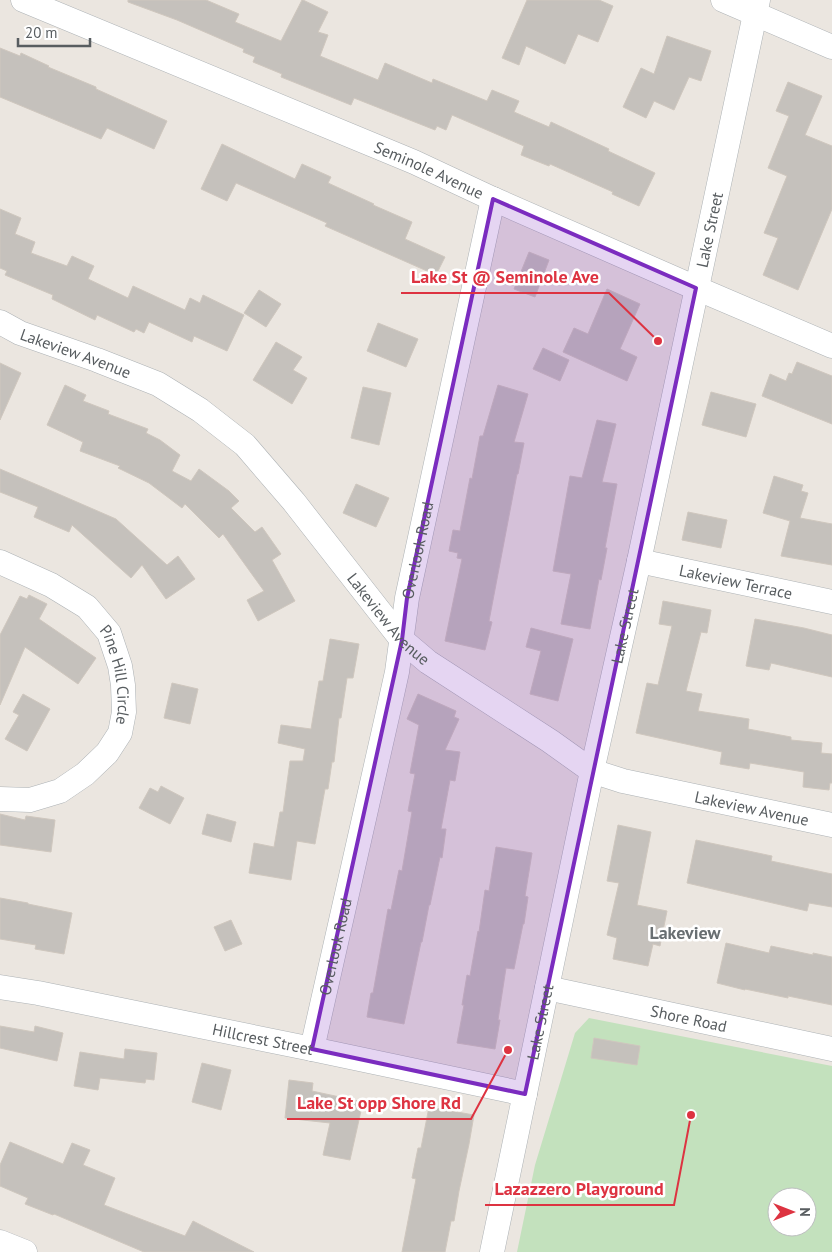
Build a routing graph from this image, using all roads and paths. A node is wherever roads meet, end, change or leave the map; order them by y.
1 (23, 0) edge
2 (723, 0) edge
3 (51, 5) edge
4 (756, 7) edge
5 (832, 47) edge
6 (493, 199) junction
7 (696, 288) junction
8 (0, 322) edge
9 (832, 346) edge
10 (0, 562) edge
11 (638, 562) junction
12 (832, 602) edge
13 (402, 640) junction
14 (592, 771) junction
15 (0, 799) edge
16 (832, 825) edge
17 (0, 987) edge
18 (547, 988) junction
19 (312, 1049) junction
20 (832, 1049) edge
21 (525, 1094) junction
22 (0, 1242) edge
23 (25, 1252) edge
24 (492, 1252) edge

1 - 3 street, Seminole Avenue
2 - 4 street
3 - 6 street, Seminole Avenue
4 - 5 street
4 - 7 street, Lake Street
6 - 7 street, Seminole Avenue
6 - 13 street, Overlook Road
7 - 9 street, Seminole Avenue
7 - 11 street, Lake Street
8 - 13 street, Lakeview Avenue
10 - 15 street, Pine Hill Circle
11 - 12 street, Lakeview Terrace
11 - 14 street, Lake Street
13 - 14 street, Lakeview Avenue
13 - 19 street, Overlook Road
14 - 16 street, Lakeview Avenue
14 - 18 street, Lake Street
17 - 19 street, Hillcrest Street
18 - 20 street, Shore Road
18 - 21 street, Lake Street
19 - 21 street, Hillcrest Street
21 - 24 street, Lake Street
22 - 23 street

